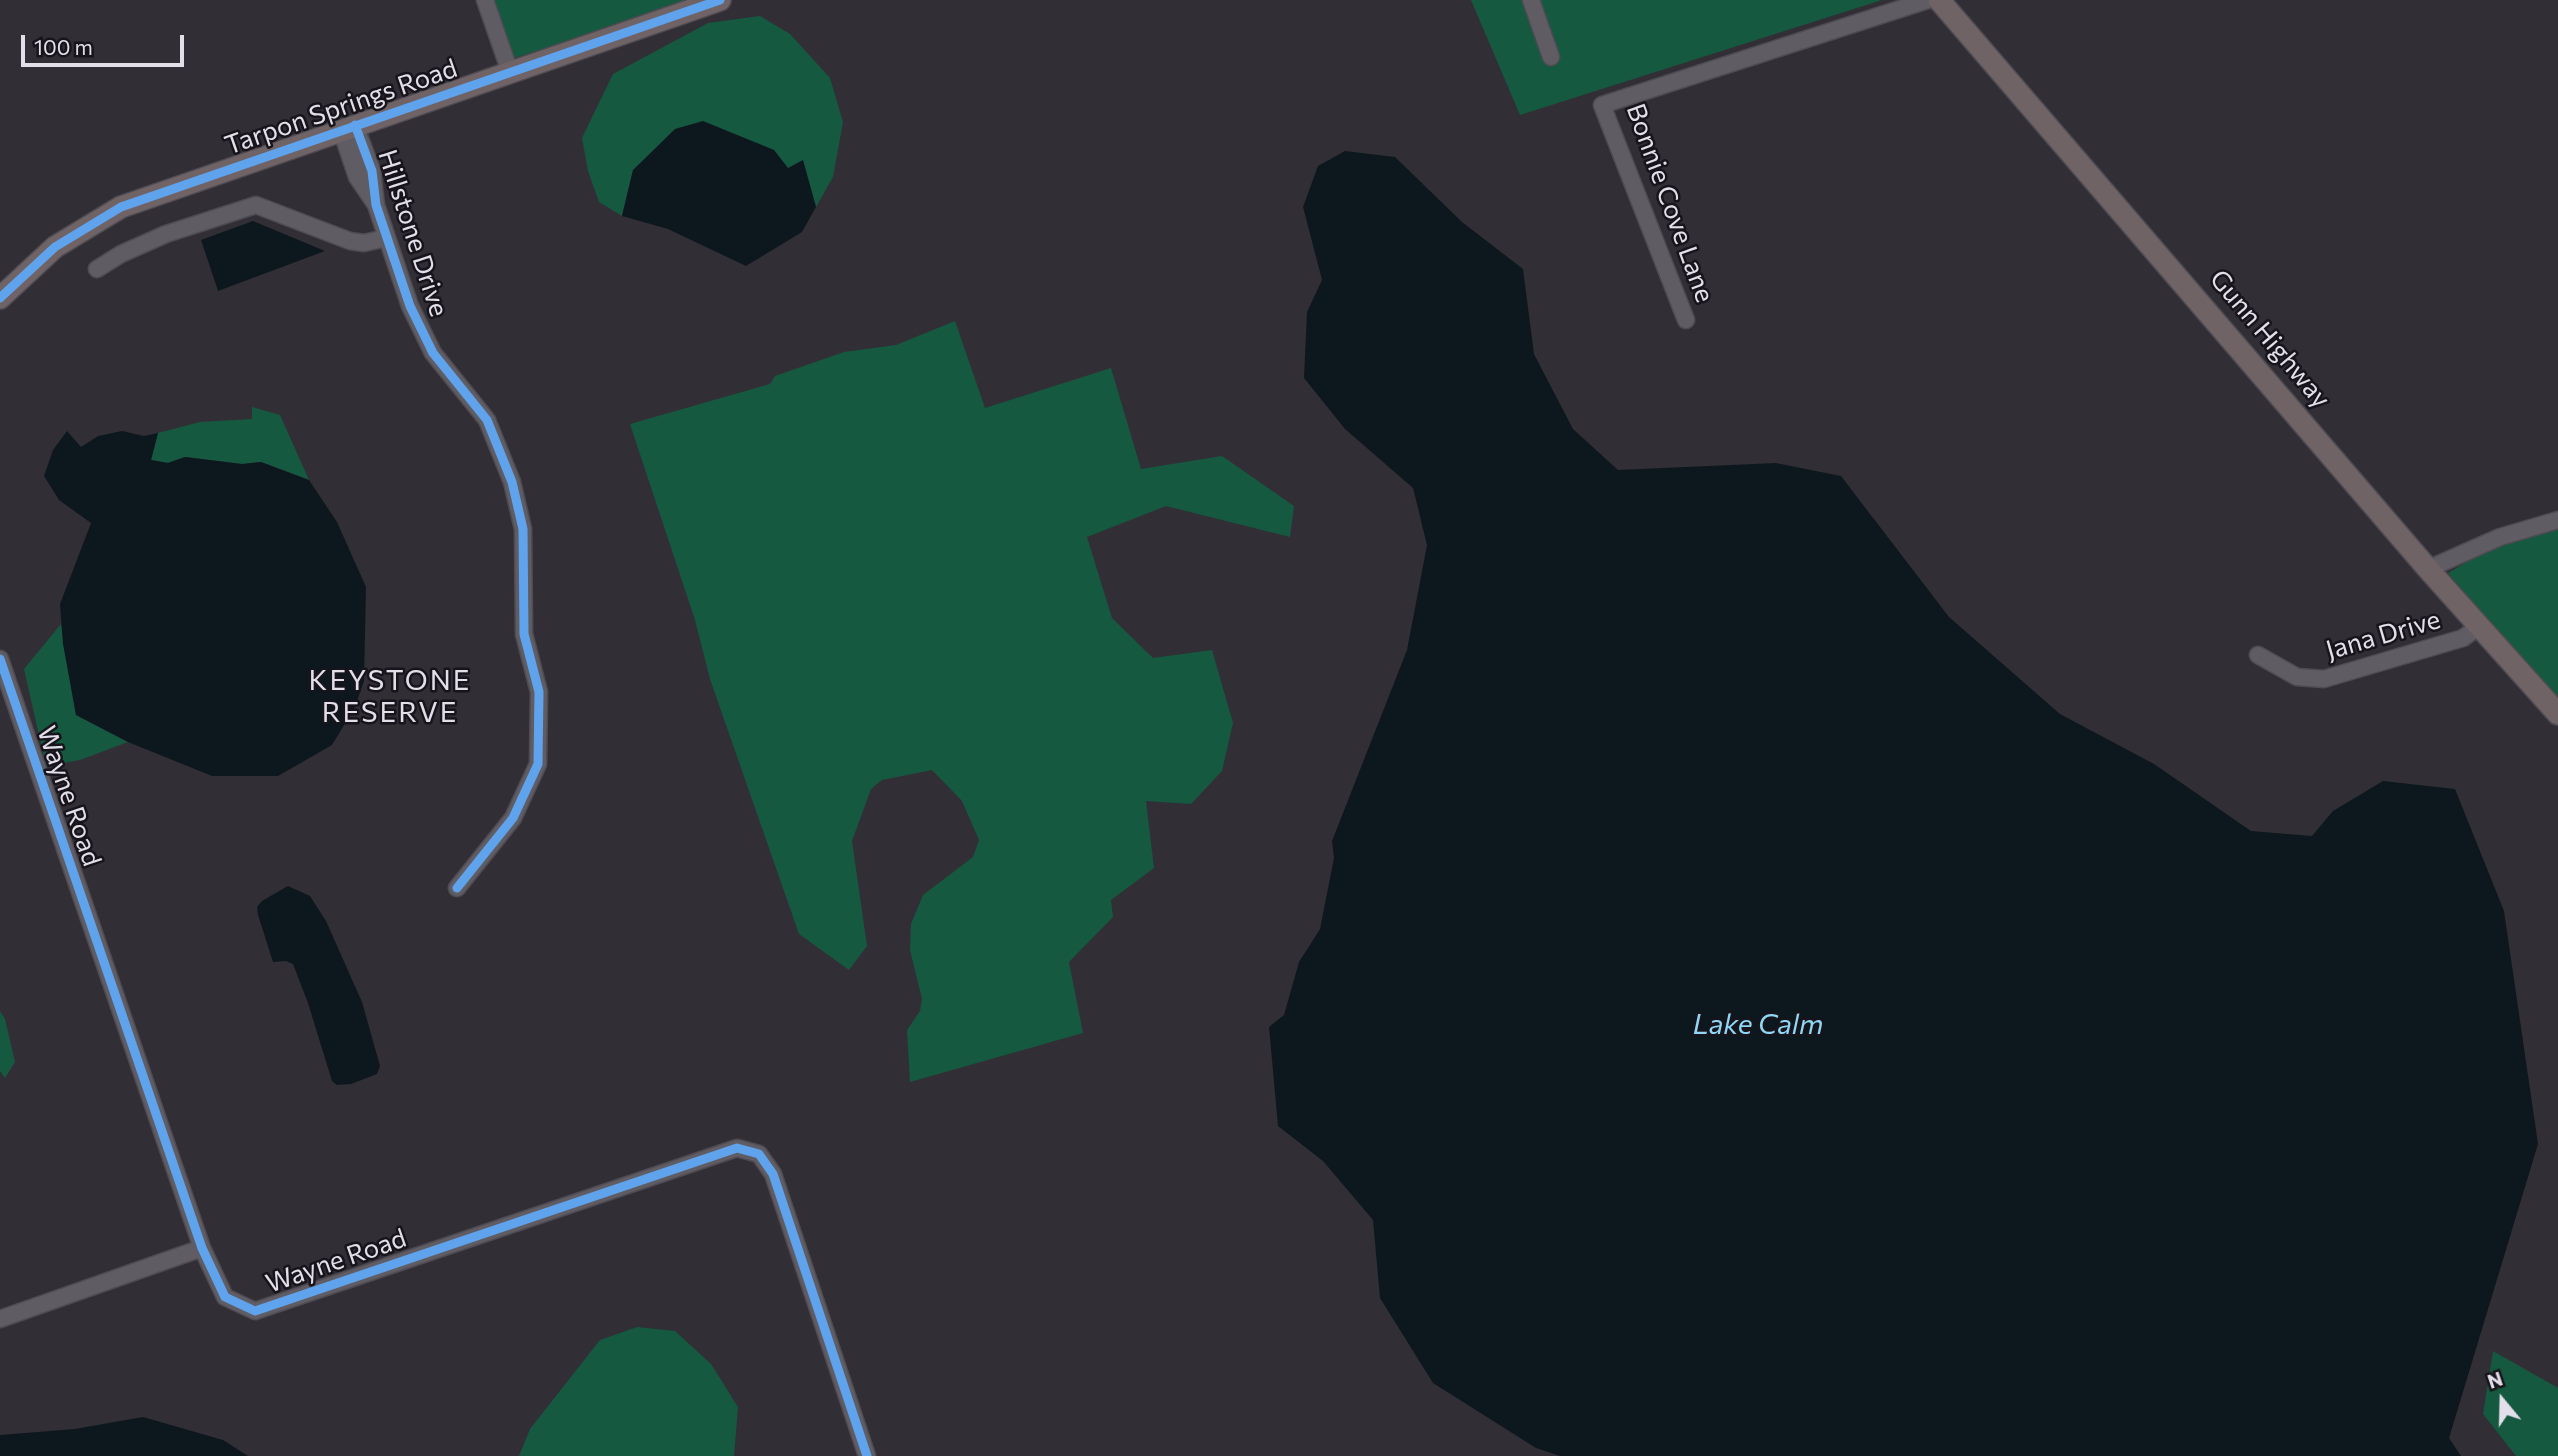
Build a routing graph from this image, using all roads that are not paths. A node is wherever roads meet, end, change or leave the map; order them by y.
1 (485, 0) edge
2 (720, 0) edge
3 (1531, 0) edge
4 (1928, 0) edge
5 (1939, 0) edge
6 (1551, 57) dead end
7 (510, 72) junction
8 (348, 127) junction
9 (386, 238) junction
10 (97, 269) dead end
11 (0, 298) edge
12 (1686, 320) dead end
13 (2558, 520) edge
14 (2428, 569) junction
15 (2481, 625) junction
16 (2258, 655) dead end
17 (0, 659) edge
18 (2558, 714) edge
19 (457, 888) dead end
20 (202, 1248) junction
21 (0, 1318) edge
22 (867, 1456) edge

1 - 7 street
2 - 7 main road, Tarpon Springs Road
3 - 6 street
4 - 12 street, Bonnie Cove Lane
5 - 14 main road, Gunn Highway
7 - 8 main road, Tarpon Springs Road
8 - 9 street, Hillstone Drive
8 - 11 main road, Tarpon Springs Road
9 - 10 street
9 - 19 street, Hillstone Drive
13 - 14 street
14 - 15 main road, Gunn Highway
15 - 16 street, Jana Drive
15 - 18 main road, Gunn Highway
17 - 20 street, Wayne Road
20 - 21 street
20 - 22 street, Wayne Road

